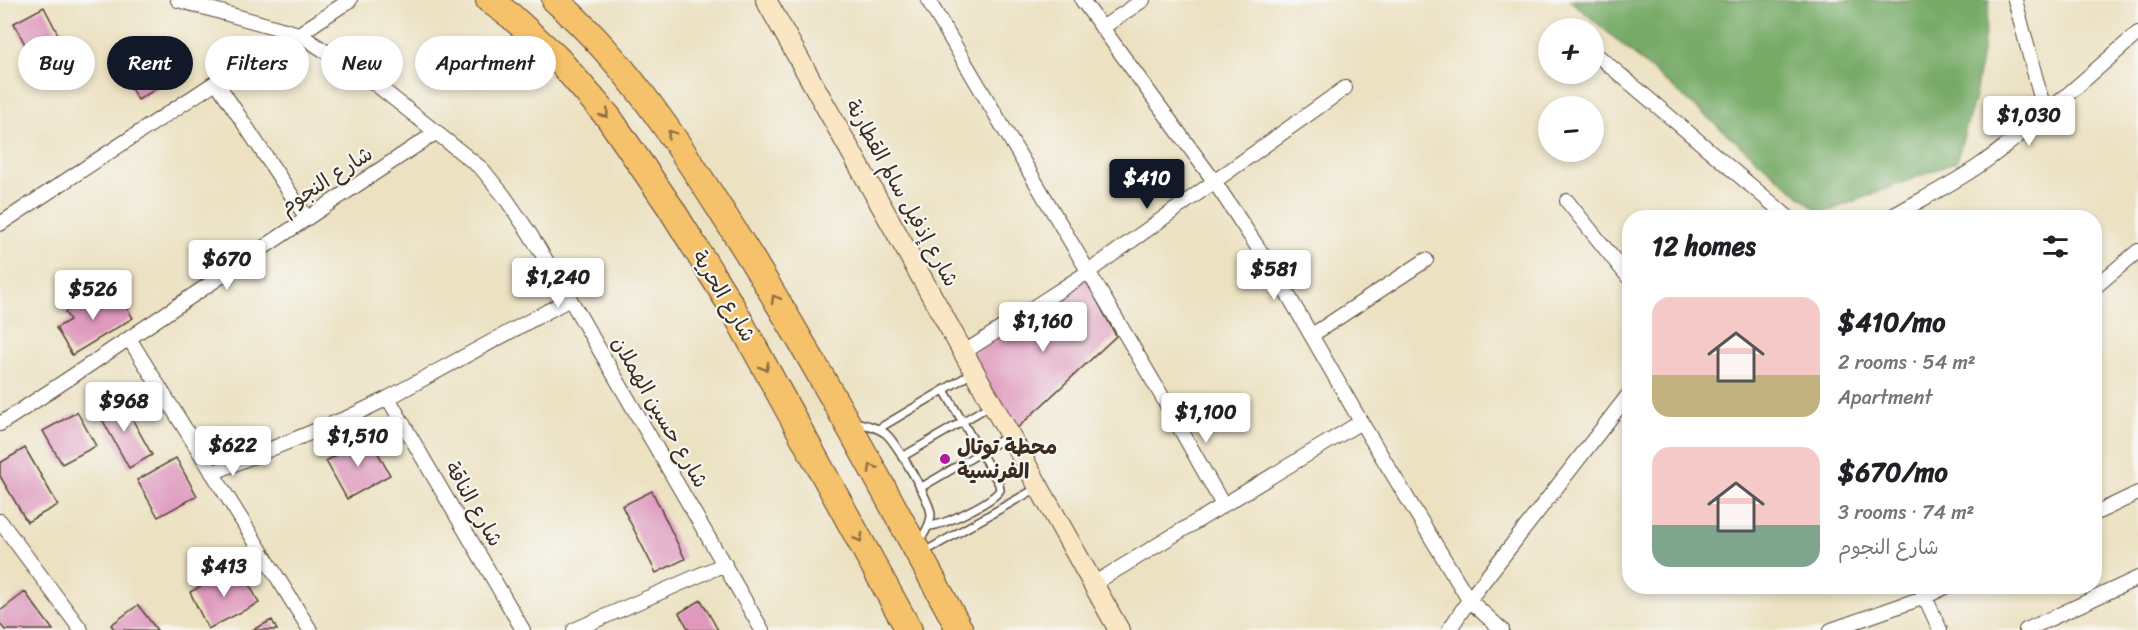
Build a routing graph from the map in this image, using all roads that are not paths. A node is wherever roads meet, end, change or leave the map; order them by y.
1 (178, 0) edge
2 (350, 0) edge
3 (489, 0) edge
4 (555, 0) edge
5 (766, 0) edge
6 (928, 0) edge
7 (1082, 0) edge
8 (1143, 0) edge
9 (2015, 0) edge
10 (1102, 28) junction
11 (299, 33) junction
12 (2138, 33) edge
13 (293, 36) edge
14 (1604, 61) edge
15 (1345, 88) dead end
16 (206, 90) edge
17 (222, 90) edge
18 (2045, 113) junction
19 (437, 132) junction
20 (1214, 182) junction
21 (1567, 201) dead end
22 (1781, 210) edge
23 (1905, 210) edge
24 (306, 217) junction
25 (0, 224) edge
26 (2138, 251) edge
27 (1426, 260) dead end
28 (1622, 269) edge
29 (1088, 272) junction
30 (2102, 281) edge
31 (570, 298) junction
32 (1312, 335) junction
33 (129, 340) junction
34 (963, 353) junction
35 (974, 372) junction
36 (944, 390) junction
37 (388, 398) junction
38 (1622, 403) edge
39 (991, 405) junction
40 (846, 422) junction
41 (963, 422) junction
42 (1361, 422) junction
43 (0, 424) edge
44 (878, 429) junction
45 (1010, 436) junction
46 (981, 452) junction
47 (902, 457) junction
48 (212, 473) junction
49 (920, 488) junction
50 (1038, 488) junction
51 (2138, 493) edge
52 (1223, 505) junction
53 (2102, 510) edge
54 (0, 521) edge
55 (921, 543) junction
56 (725, 564) junction
57 (2138, 578) edge
58 (1093, 584) junction
59 (1918, 594) edge
60 (1924, 594) edge
61 (1469, 600) junction
62 (81, 630) edge
63 (310, 630) edge
64 (523, 630) edge
65 (573, 630) edge
66 (762, 630) edge
67 (909, 630) edge
68 (960, 630) edge
69 (1119, 630) edge
70 (1449, 630) edge
71 (1502, 630) edge
72 (1831, 630) edge
73 (1940, 630) edge
74 (2026, 630) edge

1 - 11 street, شارع حسين الهملان
2 - 11 street
3 -> 67 highway, شارع الحرية
40 -> 4 highway, شارع الحرية
5 - 34 street, شارع إذفيل سالم القطارنة
6 - 29 street
7 - 10 street
8 - 10 street
9 - 18 street
10 - 20 street
11 - 13 street
11 - 19 street, شارع حسين الهملان
12 - 18 street
14 - 22 street
15 - 20 street
16 - 25 street
17 - 24 street
18 - 23 street
19 - 24 street, شارع النجوم
19 - 31 street, شارع حسين الهملان
20 - 29 street
20 - 32 street
21 - 28 street
24 - 33 street, شارع النجوم
26 - 30 street
27 - 32 street
29 - 34 street
29 - 52 street
31 - 37 street
31 - 56 street, شارع حسين الهملان
32 - 42 street
33 - 43 street, شارع النجوم
33 - 48 street
34 - 35 street, شارع إذفيل سالم القطارنة
35 - 36 lane
35 - 39 street, شارع إذفيل سالم القطارنة
36 - 41 lane
36 - 44 lane
37 - 48 street
37 - 64 street, شارع الناقة
38 - 61 street
39 - 41 lane
39 - 45 street, شارع إذفيل سالم القطارنة
40 - 44 lane
55 -> 40 highway, شارع الحرية
41 - 46 lane
41 - 47 lane
42 - 52 street
42 - 61 street
44 - 47 lane
45 - 46 lane
45 - 50 street, شارع إذفيل سالم القطارنة
46 - 49 lane
46 - 55 lane
47 - 49 lane
48 - 63 street
49 - 55 lane
50 - 55 lane
50 - 58 street, شارع إذفيل سالم القطارنة
51 - 53 street
52 - 58 street
54 - 62 street
55 - 68 highway, شارع الحرية
56 - 65 street
56 - 66 street, شارع حسين الهملان
57 - 74 street
58 - 69 street, شارع إذفيل سالم القطارنة
59 - 72 street
60 - 73 street
61 - 70 street
61 - 71 street

